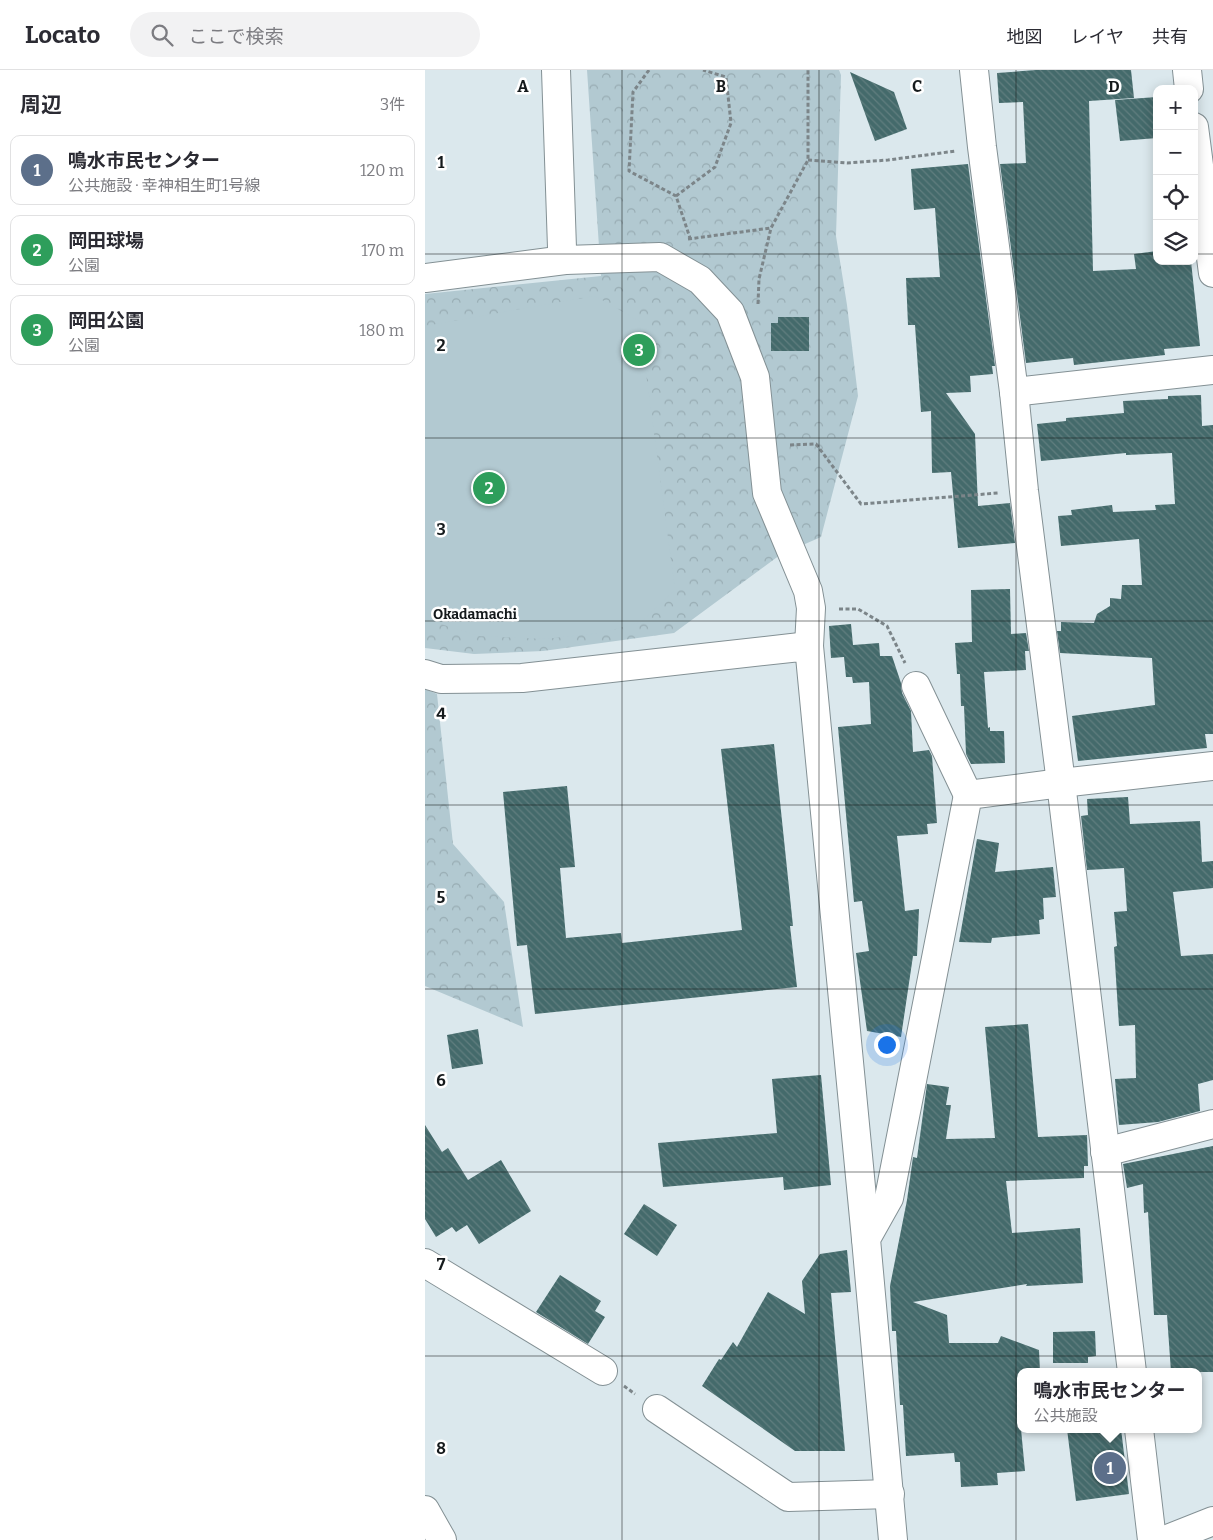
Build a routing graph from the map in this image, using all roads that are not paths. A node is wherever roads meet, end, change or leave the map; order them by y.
1 (555, 70) edge
2 (974, 70) edge
3 (1187, 70) edge
4 (1189, 85) edge
5 (1194, 130) edge
6 (565, 260) junction
7 (1213, 273) edge
8 (425, 278) edge
9 (1213, 370) edge
10 (1014, 392) junction
11 (809, 646) junction
12 (425, 674) edge
13 (917, 686) road end
14 (1213, 766) edge
15 (1061, 783) junction
16 (968, 795) junction
17 (1213, 1124) edge
18 (1105, 1152) junction
19 (866, 1239) junction
20 (425, 1263) edge
21 (1132, 1368) edge
22 (603, 1371) road end
23 (657, 1409) road end
24 (1139, 1433) edge
25 (890, 1494) junction
26 (425, 1510) edge
27 (1213, 1521) edge
28 (442, 1540) edge
29 (893, 1540) edge
30 (1152, 1540) edge
31 (1165, 1540) edge

1 - 6 street
2 - 10 street
3 - 4 street
5 - 7 street
6 - 8 street
6 - 11 street
9 - 10 street
10 - 15 street
11 - 12 street
11 - 19 street
13 - 16 street
14 - 15 street
15 - 16 street
15 - 18 street
16 - 19 street
17 - 18 street
18 - 21 street
19 - 25 street
20 - 22 street
23 - 25 street
24 - 30 street
25 - 29 street
26 - 28 street
27 - 31 street

